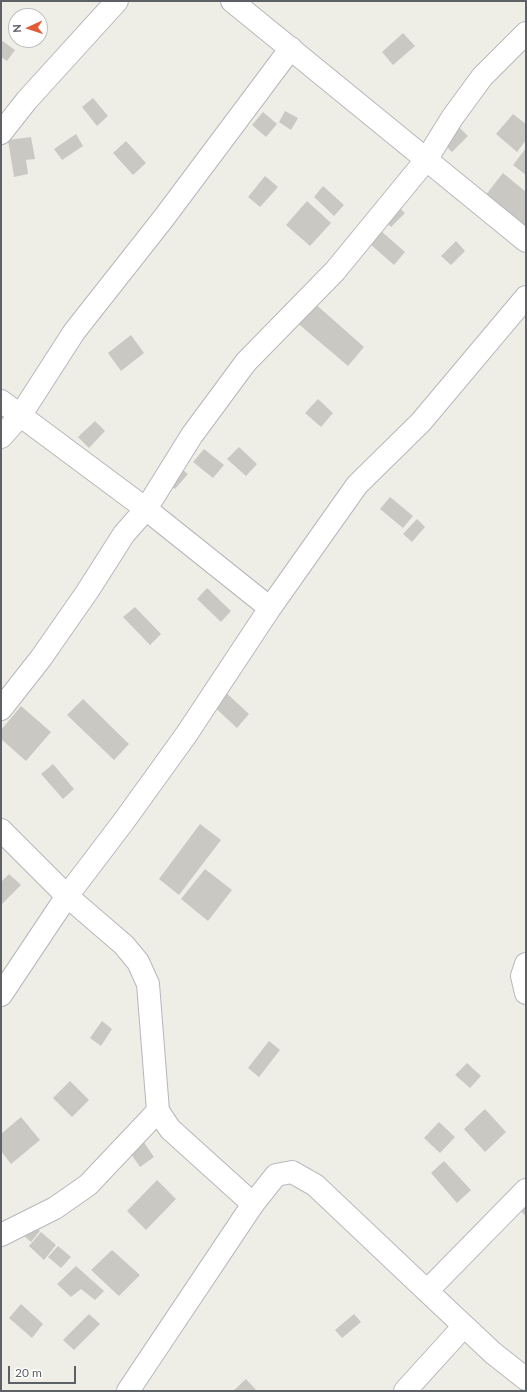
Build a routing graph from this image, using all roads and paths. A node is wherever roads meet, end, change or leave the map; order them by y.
1 (117, 1) edge
2 (232, 1) edge
3 (526, 33) edge
4 (291, 48) junction
5 (1, 133) edge
6 (426, 160) junction
7 (526, 242) edge
8 (526, 297) edge
9 (1, 401) edge
10 (20, 416) junction
11 (1, 437) edge
12 (146, 509) junction
13 (270, 608) junction
14 (1, 710) edge
15 (1, 830) edge
16 (67, 896) junction
17 (526, 964) edge
18 (526, 992) edge
19 (1, 995) edge
20 (158, 1111) junction
21 (526, 1190) edge
22 (253, 1204) junction
23 (1, 1235) edge
24 (427, 1291) junction
25 (464, 1326) junction
26 (526, 1379) edge
27 (128, 1391) edge
28 (405, 1391) edge

1 - 5 street
2 - 4 street
3 - 6 street
4 - 6 street
4 - 10 street
6 - 7 street
6 - 12 street
8 - 13 street
9 - 10 street
10 - 11 street
10 - 12 street
12 - 13 street
12 - 14 street
13 - 16 street
15 - 16 street
16 - 19 street
16 - 20 street
17 - 18 street
20 - 22 street
20 - 23 street
21 - 24 street
22 - 24 street
22 - 27 street
24 - 25 street
25 - 26 street
25 - 28 street

